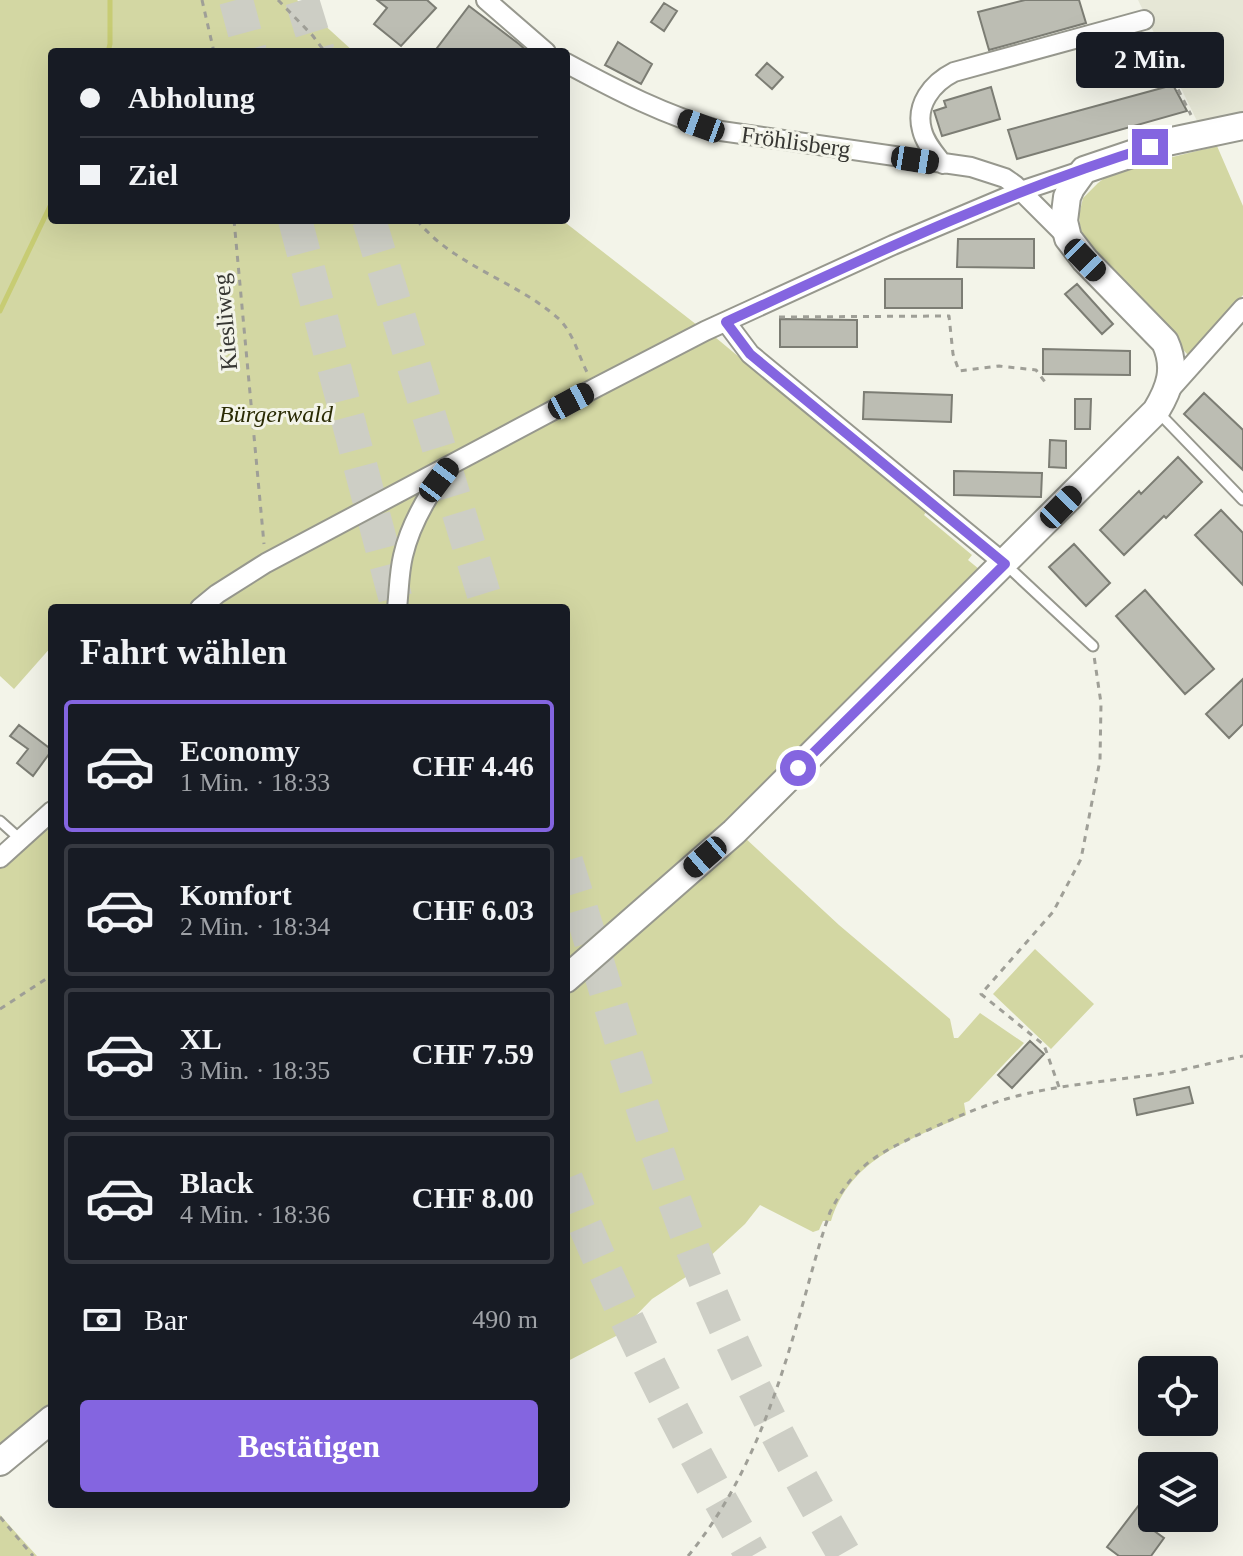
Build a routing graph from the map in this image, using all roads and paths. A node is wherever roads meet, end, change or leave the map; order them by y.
1 (202, 0) edge
2 (278, 0) edge
3 (486, 0) edge
4 (1144, 20) joint
5 (213, 48) edge
6 (322, 48) edge
7 (541, 48) edge
8 (570, 65) edge
9 (1196, 124) dead end
10 (1243, 126) edge
11 (943, 164) junction
12 (1084, 170) junction
13 (1021, 191) junction
14 (234, 224) edge
15 (421, 224) edge
16 (1068, 238) junction
17 (1243, 308) edge
18 (776, 311) dead end
19 (726, 322) junction
20 (1048, 386) dead end
21 (595, 388) junction
22 (1161, 403) junction
23 (450, 465) junction
24 (1243, 500) edge
25 (266, 563) junction
26 (1005, 564) junction
27 (205, 604) edge
28 (397, 604) edge
29 (1093, 646) joint
30 (48, 814) edge
31 (0, 821) edge
32 (20, 839) junction
33 (0, 858) edge
34 (570, 976) edge
35 (48, 978) edge
36 (0, 1009) edge
37 (1243, 1056) edge
38 (1059, 1087) junction
39 (48, 1421) edge
40 (0, 1462) edge
41 (0, 1517) edge
42 (33, 1556) edge
43 (688, 1556) edge

1 - 5 path
2 - 6 path
3 - 7 street
4 - 9 path
4 - 11 street
8 - 11 street, Fröhlisberg
10 - 12 street
11 - 13 street, Fröhlisberg
12 - 13 street
12 - 16 street
13 - 16 street, Fröhlisberg
13 - 19 street
14 - 25 path, Kiesliweg
15 - 21 path
16 - 22 street
17 - 22 street
18 - 20 path
19 - 21 street
19 - 26 street
21 - 23 street
22 - 24 lane
22 - 26 street
23 - 25 street
23 - 28 street
25 - 27 street
26 - 29 lane
26 - 34 street
29 - 38 path
30 - 32 street
31 - 32 lane
32 - 33 street
35 - 36 path
37 - 38 path
38 - 43 path
39 - 40 street
41 - 42 path

